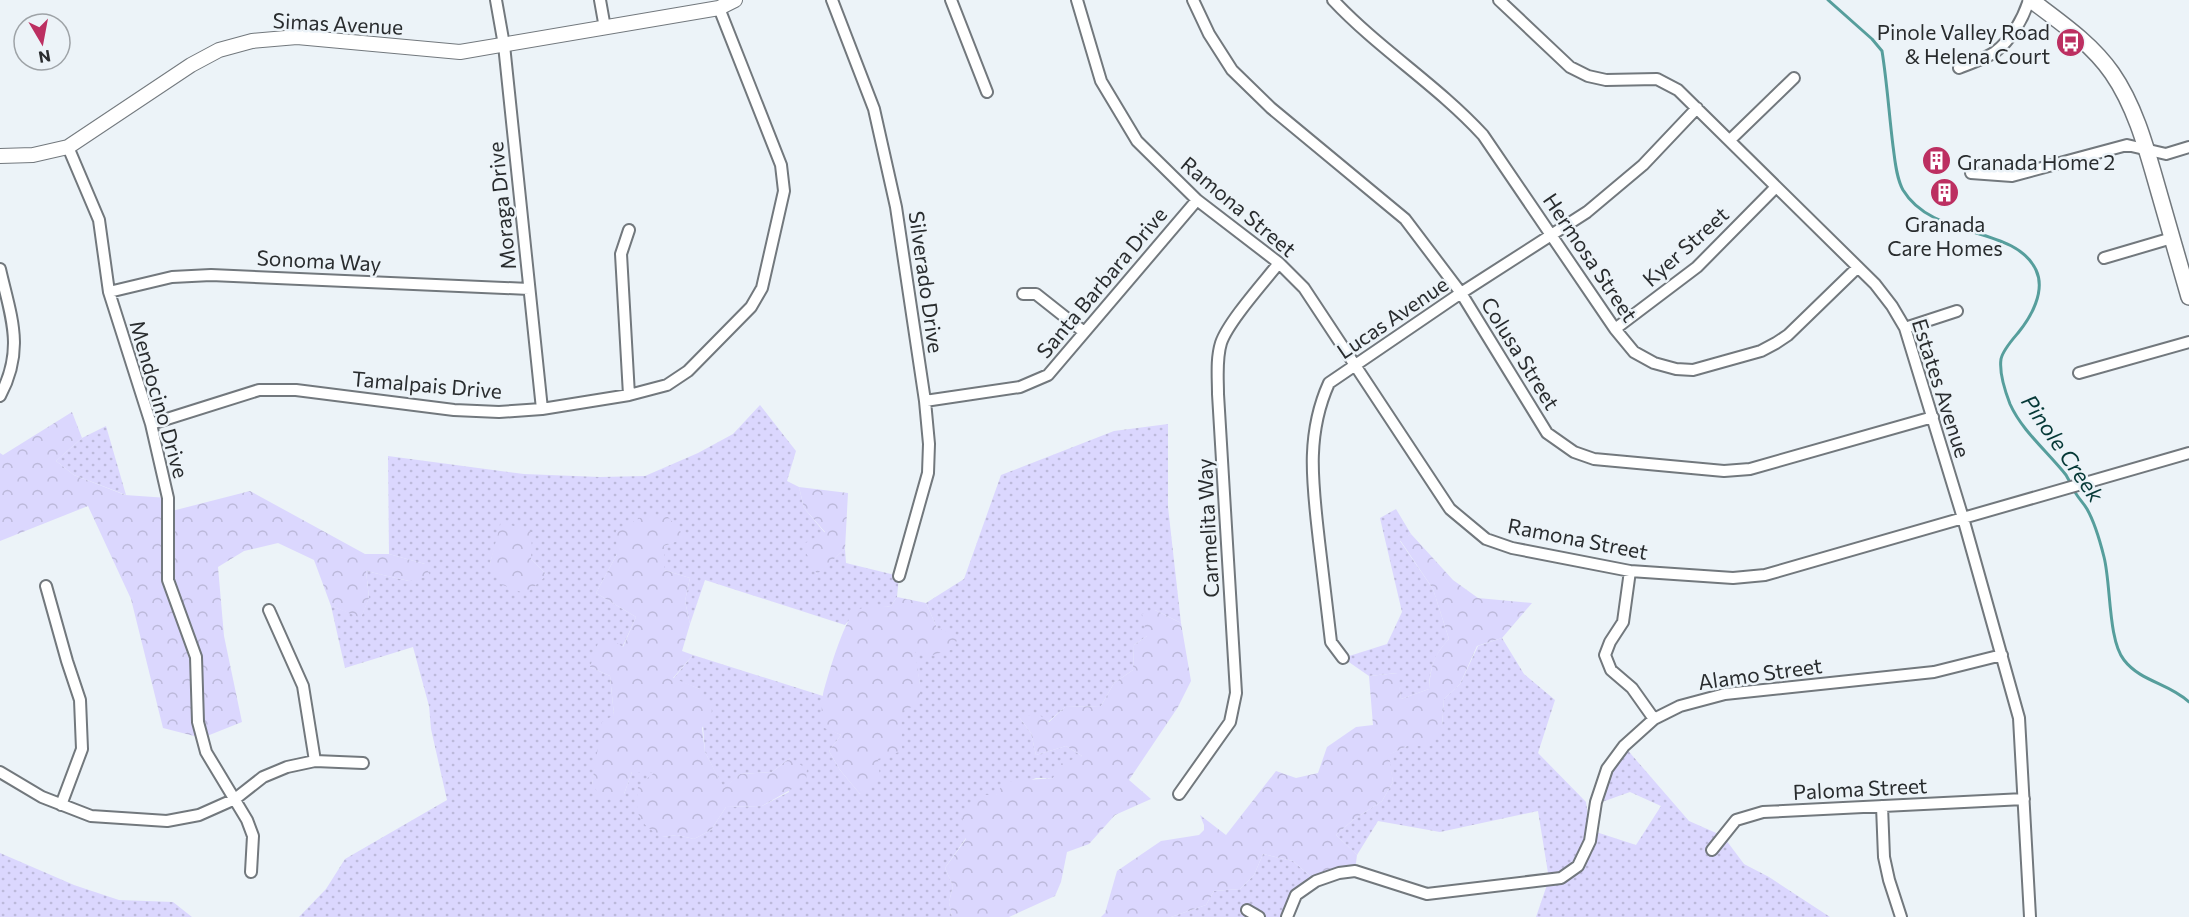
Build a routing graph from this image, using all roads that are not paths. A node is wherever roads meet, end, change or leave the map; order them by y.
1 (496, 0) edge
2 (600, 0) edge
3 (735, 0) edge
4 (832, 0) edge
5 (951, 0) edge
6 (1077, 0) edge
7 (1193, 0) edge
8 (1333, 0) edge
9 (1499, 0) edge
10 (2030, 0) edge
11 (719, 8) junction
12 (605, 28) junction
13 (504, 45) junction
14 (1959, 68) dead end
15 (1794, 78) dead end
16 (987, 92) dead end
17 (1697, 108) junction
18 (1730, 140) junction
19 (68, 147) junction
20 (2189, 147) edge
21 (2147, 149) junction
22 (0, 156) edge
23 (1971, 173) dead end
24 (1776, 187) junction
25 (1197, 200) junction
26 (629, 230) dead end
27 (1551, 235) junction
28 (2172, 238) junction
29 (2104, 258) dead end
30 (1279, 263) junction
31 (1857, 268) junction
32 (0, 269) edge
33 (529, 290) junction
34 (108, 292) junction
35 (1461, 293) junction
36 (1023, 294) dead end
37 (2189, 297) edge
38 (1957, 311) dead end
39 (1905, 328) junction
40 (1615, 329) junction
41 (1084, 332) junction
42 (2189, 342) edge
43 (1356, 364) junction
44 (2079, 374) dead end
45 (629, 395) junction
46 (0, 396) edge
47 (925, 401) junction
48 (542, 409) junction
49 (1933, 417) junction
50 (151, 424) junction
51 (2189, 453) edge
52 (1963, 518) junction
53 (1630, 571) junction
54 (899, 576) dead end
55 (46, 586) dead end
56 (269, 610) dead end
57 (2002, 655) junction
58 (1343, 658) dead end
59 (1654, 719) junction
60 (315, 761) junction
61 (363, 763) dead end
62 (0, 772) edge
63 (1179, 794) dead end
64 (235, 799) junction
65 (2024, 799) junction
66 (61, 805) junction
67 (1882, 806) junction
68 (1712, 850) dead end
69 (251, 872) dead end
70 (1247, 910) dead end
71 (1259, 917) edge
72 (1287, 917) edge
73 (1901, 917) edge
74 (2030, 917) edge

1 - 13 street, Moraga Drive
2 - 12 street
3 - 11 street, Simas Avenue
4 - 47 street, Silverado Drive
5 - 16 street
6 - 25 street, Ramona Street
7 - 35 street, Colusa Street
8 - 27 street, Hermosa Street
9 - 17 street, Estates Avenue
10 - 14 street
10 - 21 main road
11 - 12 street, Simas Avenue
11 - 45 street, Tamalpais Drive
12 - 13 street, Simas Avenue
13 - 19 street, Simas Avenue
13 - 33 street, Moraga Drive
15 - 18 street
17 - 18 street, Estates Avenue
17 - 27 street, Lucas Avenue
18 - 24 street, Estates Avenue
19 - 22 street, Simas Avenue
19 - 34 street, Mendocino Drive
20 - 21 street
21 - 23 street
21 - 28 main road
24 - 31 street, Estates Avenue
24 - 40 street, Kyer Street
25 - 30 street, Ramona Street
25 - 41 street, Santa Barbara Drive
26 - 45 street
27 - 35 street, Lucas Avenue
27 - 40 street, Hermosa Street
28 - 29 street
28 - 37 main road
30 - 43 street, Ramona Street
30 - 63 street, Carmelita Way
31 - 39 street, Estates Avenue
31 - 40 street, Hermosa Street
32 - 46 street
33 - 34 street, Sonoma Way
33 - 48 street, Moraga Drive
34 - 50 street, Mendocino Drive
35 - 43 street, Lucas Avenue
35 - 49 street, Colusa Street
36 - 41 street
38 - 39 street
39 - 49 street, Estates Avenue
41 - 47 street, Santa Barbara Drive
42 - 44 street
43 - 53 street, Ramona Street
43 - 58 street, Lucas Avenue
45 - 48 street, Tamalpais Drive
47 - 54 street, Silverado Drive
48 - 50 street, Tamalpais Drive
49 - 52 street, Estates Avenue
50 - 64 street, Mendocino Drive
51 - 52 street, Ramona Street
52 - 53 street, Ramona Street
52 - 57 street, Estates Avenue
53 - 59 street
55 - 66 street
56 - 60 street
57 - 59 street, Alamo Street
57 - 65 street, Estates Avenue
59 - 72 street, Alamo Street
60 - 61 street
60 - 64 street
62 - 66 street
64 - 66 street
64 - 69 street, Mendocino Drive
65 - 67 street, Paloma Street
65 - 74 street, Estates Avenue
67 - 68 street, Paloma Street
67 - 73 street
70 - 71 street

